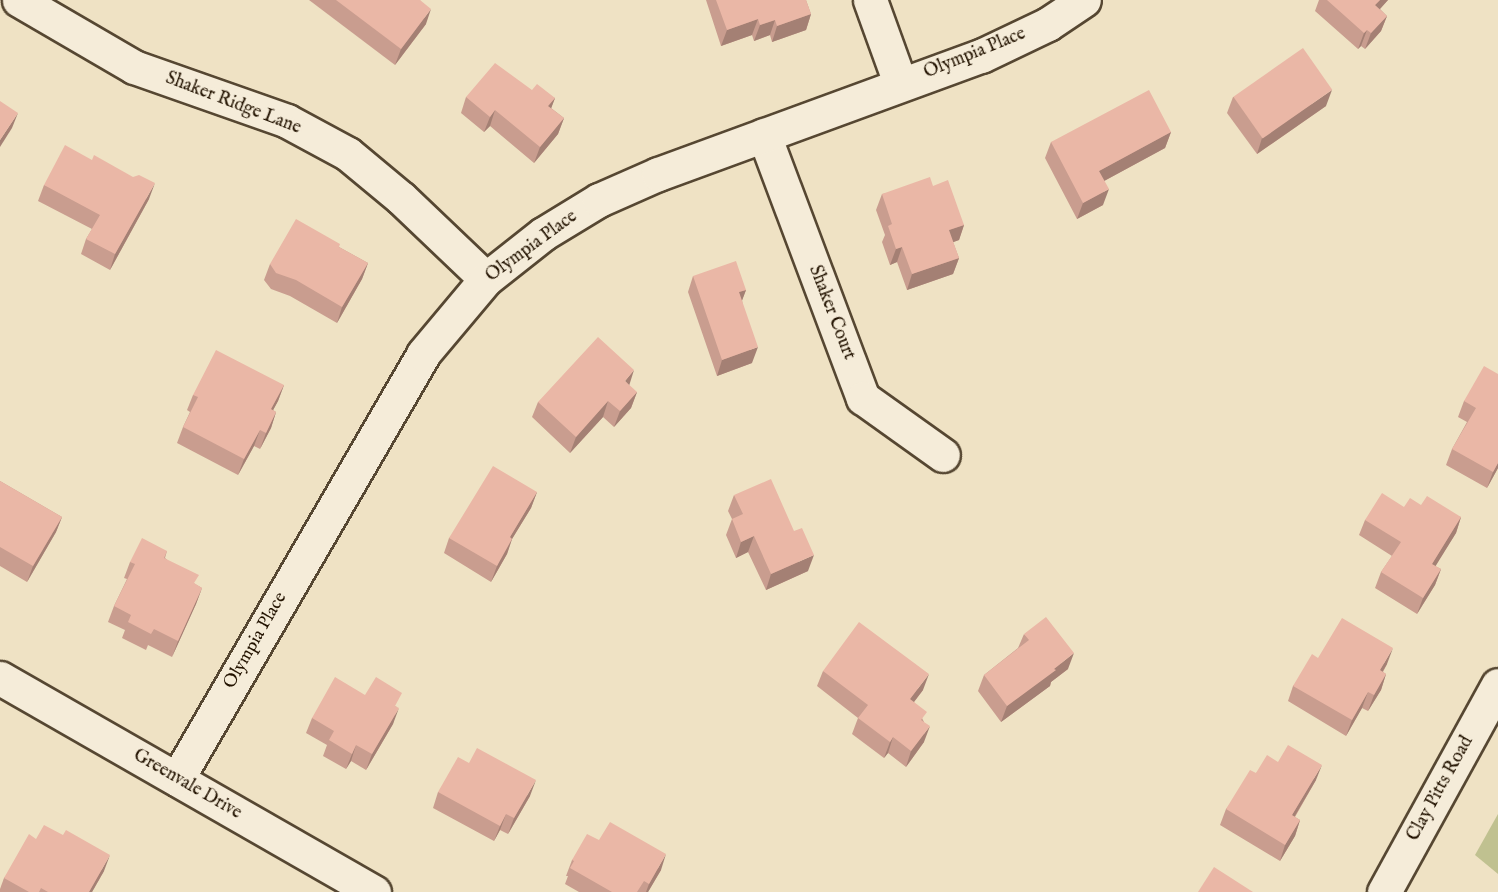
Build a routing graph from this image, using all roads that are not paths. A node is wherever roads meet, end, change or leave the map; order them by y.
1 (19, 0) edge
2 (870, 0) edge
3 (1084, 0) edge
4 (900, 83) junction
5 (764, 135) junction
6 (486, 279) junction
7 (943, 455) dead end
8 (0, 678) edge
9 (1498, 685) edge
10 (177, 779) junction
11 (374, 892) edge
12 (1384, 892) edge

1 - 6 street, Shaker Ridge Lane
2 - 4 street
3 - 4 street, Olympia Place
4 - 5 street, Olympia Place
5 - 6 street, Olympia Place
5 - 7 street, Shaker Court
6 - 10 street, Olympia Place
8 - 10 street, Greenvale Drive
9 - 12 street, Clay Pitts Road
10 - 11 street, Greenvale Drive

